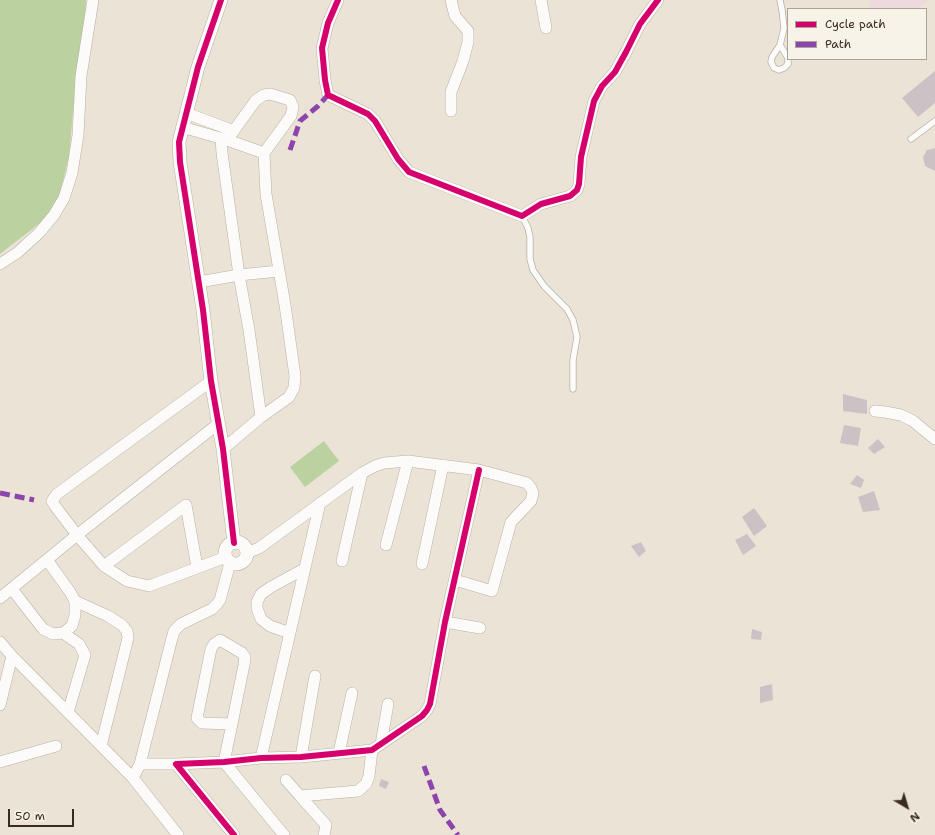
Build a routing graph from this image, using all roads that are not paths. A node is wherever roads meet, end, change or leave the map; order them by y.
1 (93, 0) edge
2 (221, 0) edge
3 (338, 0) edge
4 (451, 0) edge
5 (541, 0) edge
6 (658, 0) edge
7 (780, 0) edge
8 (546, 28) dead end
9 (780, 45) junction
10 (787, 57) edge
11 (788, 60) edge
12 (451, 111) dead end
13 (186, 113) junction
14 (935, 120) edge
15 (182, 127) junction
16 (227, 136) junction
17 (910, 139) dead end
18 (264, 153) junction
19 (522, 216) junction
20 (0, 264) edge
21 (279, 271) junction
22 (239, 275) junction
23 (199, 282) junction
24 (211, 381) junction
25 (573, 389) dead end
26 (875, 411) dead end
27 (261, 417) junction
28 (218, 424) junction
29 (935, 439) edge
30 (223, 449) junction
31 (408, 461) junction
32 (443, 465) junction
33 (479, 470) junction
34 (362, 473) junction
35 (320, 503) junction
36 (77, 535) junction
37 (234, 542) junction
38 (386, 545) dead end
39 (247, 553) junction
40 (47, 560) junction
41 (228, 560) junction
42 (342, 562) dead end
43 (422, 564) dead end
44 (104, 566) junction
45 (197, 567) junction
46 (304, 569) junction
47 (455, 580) junction
48 (12, 589) junction
49 (0, 598) edge
50 (75, 601) junction
51 (445, 622) junction
52 (480, 628) dead end
53 (63, 633) junction
54 (290, 633) junction
55 (0, 642) edge
56 (12, 656) junction
57 (315, 676) dead end
58 (352, 693) dead end
59 (388, 704) dead end
60 (0, 705) edge
61 (68, 712) junction
62 (232, 724) junction
63 (56, 746) dead end
64 (101, 746) junction
65 (377, 747) junction
66 (339, 753) junction
67 (301, 757) junction
68 (261, 758) junction
69 (0, 762) edge
70 (224, 762) junction
71 (140, 764) junction
72 (176, 764) junction
73 (133, 778) junction
74 (286, 780) dead end
75 (300, 796) junction
76 (178, 835) edge
77 (234, 835) edge
78 (284, 835) edge
79 (324, 835) edge

1 - 20 street
2 - 13 street
3 - 19 street
4 - 12 street
5 - 8 street
6 - 19 street
7 - 9 lane
9 - 10 lane
9 - 11 lane
13 - 15 street
13 - 16 street
14 - 17 lane
15 - 16 street
15 - 23 street
16 - 18 street
16 - 18 street
16 - 22 street
18 - 21 street
19 - 25 lane
21 - 22 street
21 - 27 street
22 - 23 street
22 - 27 street
23 - 24 street
24 - 28 street
24 - 36 street
26 - 29 street
27 - 30 street
28 - 30 street
28 - 36 street
30 - 37 street
31 - 32 street
31 - 34 street
31 - 38 street
32 - 33 street
32 - 43 street
33 - 47 street
33 - 47 street
34 - 35 street
34 - 42 street
35 - 39 street
35 - 46 street
36 - 40 street
36 - 44 street
37 - 39 street
37 - 41 street
39 - 41 street
40 - 48 street
40 - 50 street
41 - 45 street
41 - 71 street
44 - 45 street
44 - 45 street
46 - 54 street
46 - 54 street
47 - 51 street
48 - 49 street
48 - 53 street
50 - 53 street
50 - 64 street
51 - 52 street
51 - 65 street
53 - 61 street
54 - 68 street
55 - 56 street
56 - 60 street
56 - 61 street
57 - 67 street
58 - 66 street
59 - 65 street
61 - 64 street
62 - 62 street
62 - 70 street
63 - 69 street
64 - 73 street
65 - 66 street
65 - 75 street
66 - 67 street
67 - 68 street
68 - 70 street
70 - 72 street
70 - 78 street
71 - 72 street
71 - 73 street
72 - 77 street
73 - 76 street
74 - 75 street
75 - 79 street

